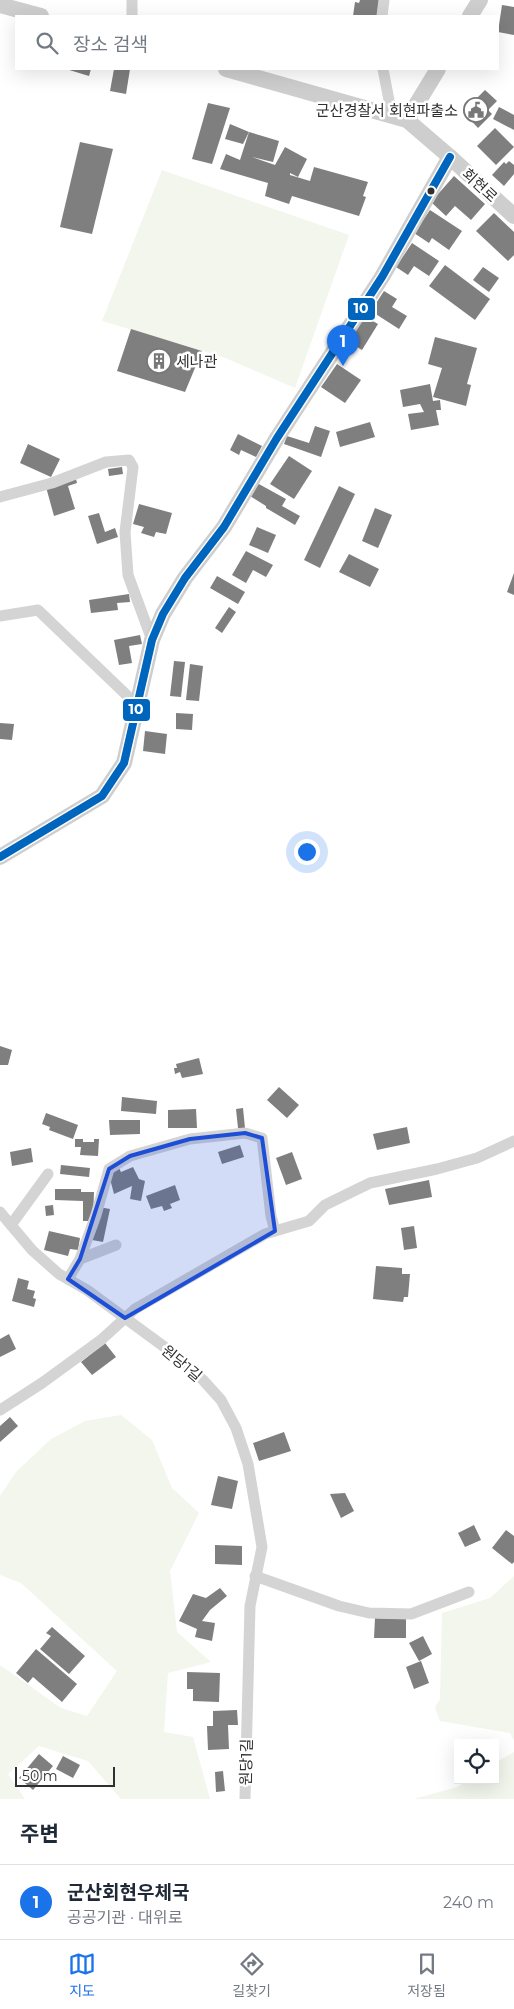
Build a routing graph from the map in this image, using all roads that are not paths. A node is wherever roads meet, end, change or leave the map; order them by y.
1 (132, 0) edge
2 (384, 0) edge
3 (480, 0) edge
4 (0, 5) edge
5 (36, 15) edge
6 (132, 15) edge
7 (382, 15) edge
8 (471, 15) edge
9 (230, 70) edge
10 (383, 70) edge
11 (437, 70) edge
12 (399, 118) junction
13 (450, 157) junction
14 (514, 216) edge
15 (0, 497) edge
16 (0, 616) edge
17 (152, 640) junction
18 (138, 706) junction
19 (0, 857) edge
20 (514, 1141) edge
21 (48, 1174) dead end
22 (0, 1212) edge
23 (11, 1225) junction
24 (275, 1231) junction
25 (116, 1245) dead end
26 (80, 1259) junction
27 (68, 1279) junction
28 (125, 1318) junction
29 (0, 1410) edge
30 (255, 1576) junction
31 (469, 1592) dead end
32 (245, 1799) edge

1 - 6 street
2 - 7 street
3 - 8 street
4 - 5 street
9 - 12 street, 회현로
10 - 12 street
11 - 12 street
12 - 13 street, 회현로
13 - 14 street, 회현로
13 - 17 street
15 - 17 street
16 - 18 street
17 - 18 street
18 - 19 street
20 - 24 street
21 - 23 street
22 - 23 street, 원당1길
23 - 27 street, 원당1길
24 - 26 street
24 - 28 street
25 - 26 street
26 - 27 street
27 - 28 street, 원당1길
28 - 29 street
28 - 30 street, 원당1길
30 - 31 street
30 - 32 street, 원당1길

